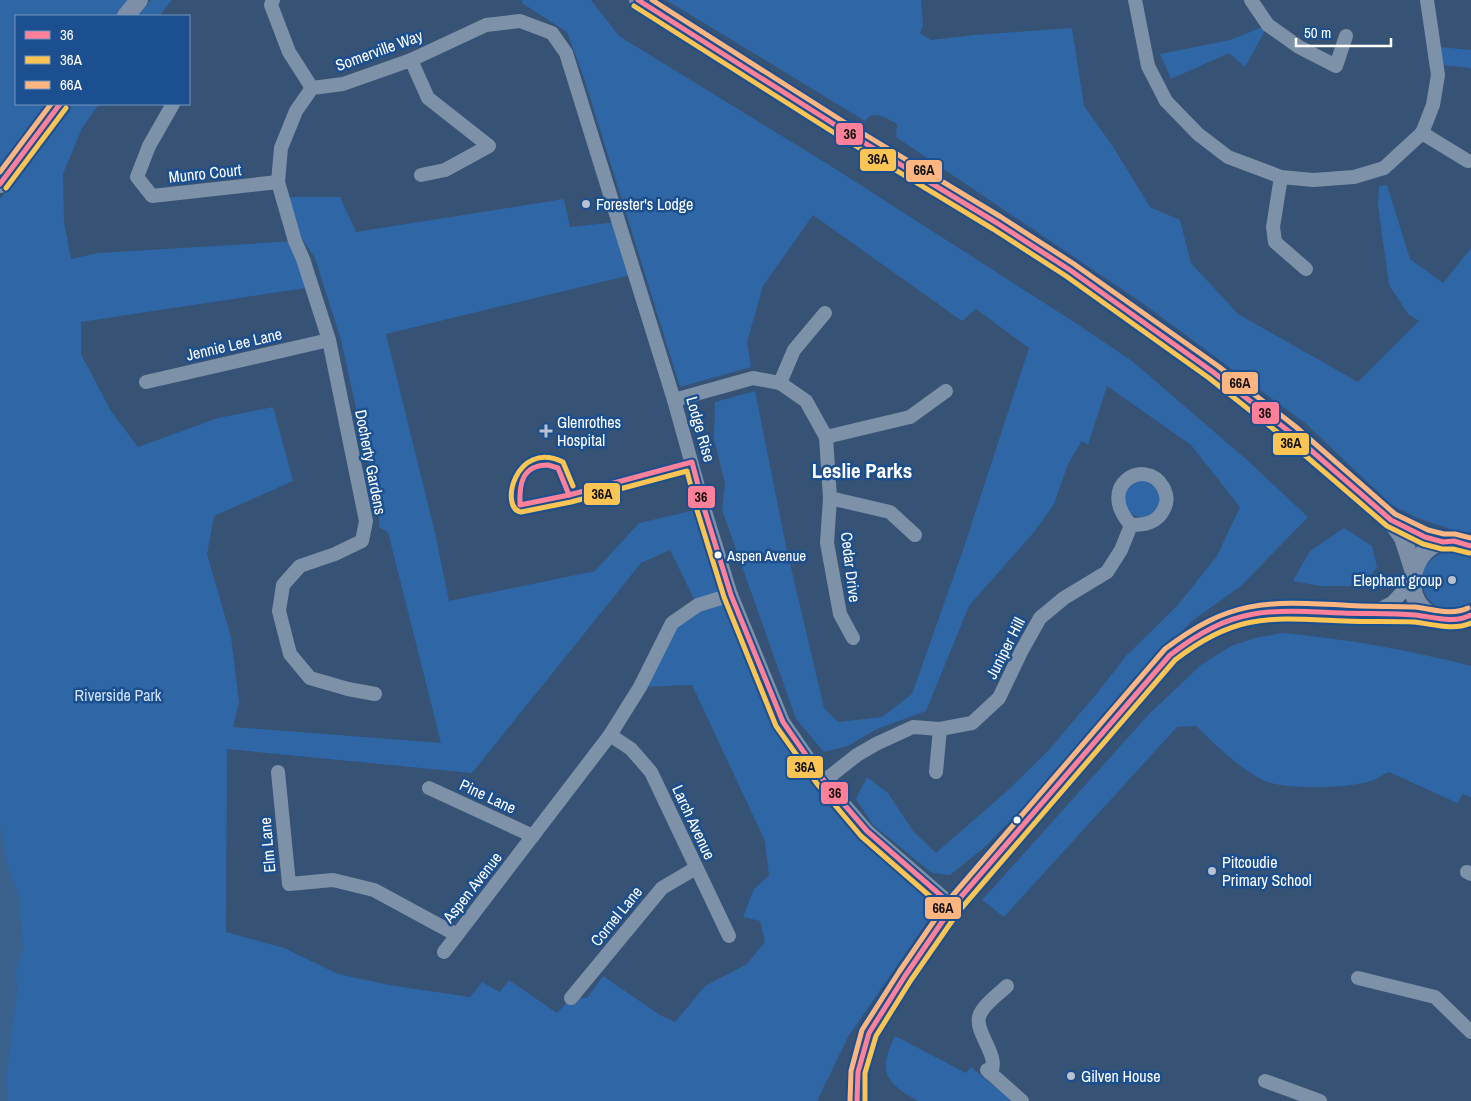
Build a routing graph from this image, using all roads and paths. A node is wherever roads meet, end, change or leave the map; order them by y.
1 (139, 0) edge
2 (273, 0) edge
3 (638, 0) edge
4 (1135, 0) edge
5 (1251, 0) edge
6 (1428, 0) edge
7 (127, 15) edge
8 (1346, 36) dead end
9 (561, 46) joint
10 (411, 60) junction
11 (312, 88) junction
12 (59, 105) edge
13 (172, 105) edge
14 (1422, 133) junction
15 (1468, 161) dead end
16 (421, 175) dead end
17 (1282, 177) junction
18 (278, 182) junction
19 (0, 184) edge
20 (1306, 269) dead end
21 (825, 313) dead end
22 (329, 340) junction
23 (146, 382) dead end
24 (780, 383) junction
25 (946, 391) dead end
26 (674, 400) junction
27 (826, 437) junction
28 (830, 498) junction
29 (1391, 520) junction
30 (1131, 525) dead end
31 (915, 535) dead end
32 (1443, 542) junction
33 (1469, 544) edge
34 (1413, 575) junction
35 (731, 595) junction
36 (1374, 612) junction
37 (1435, 617) junction
38 (1470, 617) edge
39 (854, 638) dead end
40 (374, 694) dead end
41 (940, 729) junction
42 (610, 735) junction
43 (278, 772) dead end
44 (936, 772) dead end
45 (824, 781) junction
46 (429, 788) dead end
47 (533, 836) junction
48 (696, 868) junction
49 (953, 906) junction
50 (457, 935) junction
51 (728, 936) dead end
52 (444, 952) dead end
53 (1358, 978) dead end
54 (1007, 986) dead end
55 (571, 998) dead end
56 (1471, 1032) edge
57 (1266, 1081) dead end
58 (857, 1101) edge
59 (1022, 1101) edge
60 (1320, 1101) edge

1 - 7 main road
2 - 11 street
3 - 29 main road
4 - 17 street
5 - 8 street
6 - 14 street
9 - 10 street, Somerville Way
9 - 26 street, Lodge Rise
10 - 11 street, Somerville Way
10 - 16 street
11 - 18 street
12 - 19 main road
13 - 18 street, Munro Court
14 - 15 street
14 - 17 street
17 - 20 street
18 - 22 street
21 - 24 street
22 - 23 street, Jennie Lee Lane
22 - 40 street, Docherty Gardens
24 - 26 street, Cedar Drive
24 - 27 street, Cedar Drive
25 - 27 street
26 - 35 street, Lodge Rise
27 - 28 street, Cedar Drive
28 - 31 street
28 - 39 street, Cedar Drive
29 - 32 main road
29 - 34 main road
30 - 41 street, Juniper Hill
32 - 33 main road
32 - 34 main road
34 - 36 street
34 - 37 main road
35 - 42 street, Aspen Avenue
35 - 45 street, Lodge Rise
36 - 37 street
36 - 49 street
37 - 38 main road
41 - 44 street
41 - 45 street, Juniper Hill
42 - 47 street, Aspen Avenue
42 - 48 street, Larch Avenue
43 - 50 street, Elm Lane
45 - 49 street, Lodge Rise
46 - 47 street, Pine Lane
47 - 50 street, Aspen Avenue
48 - 51 street, Larch Avenue
48 - 55 street, Cornel Lane
49 - 58 street
50 - 52 street, Aspen Avenue
53 - 56 street
54 - 59 street
57 - 60 street

